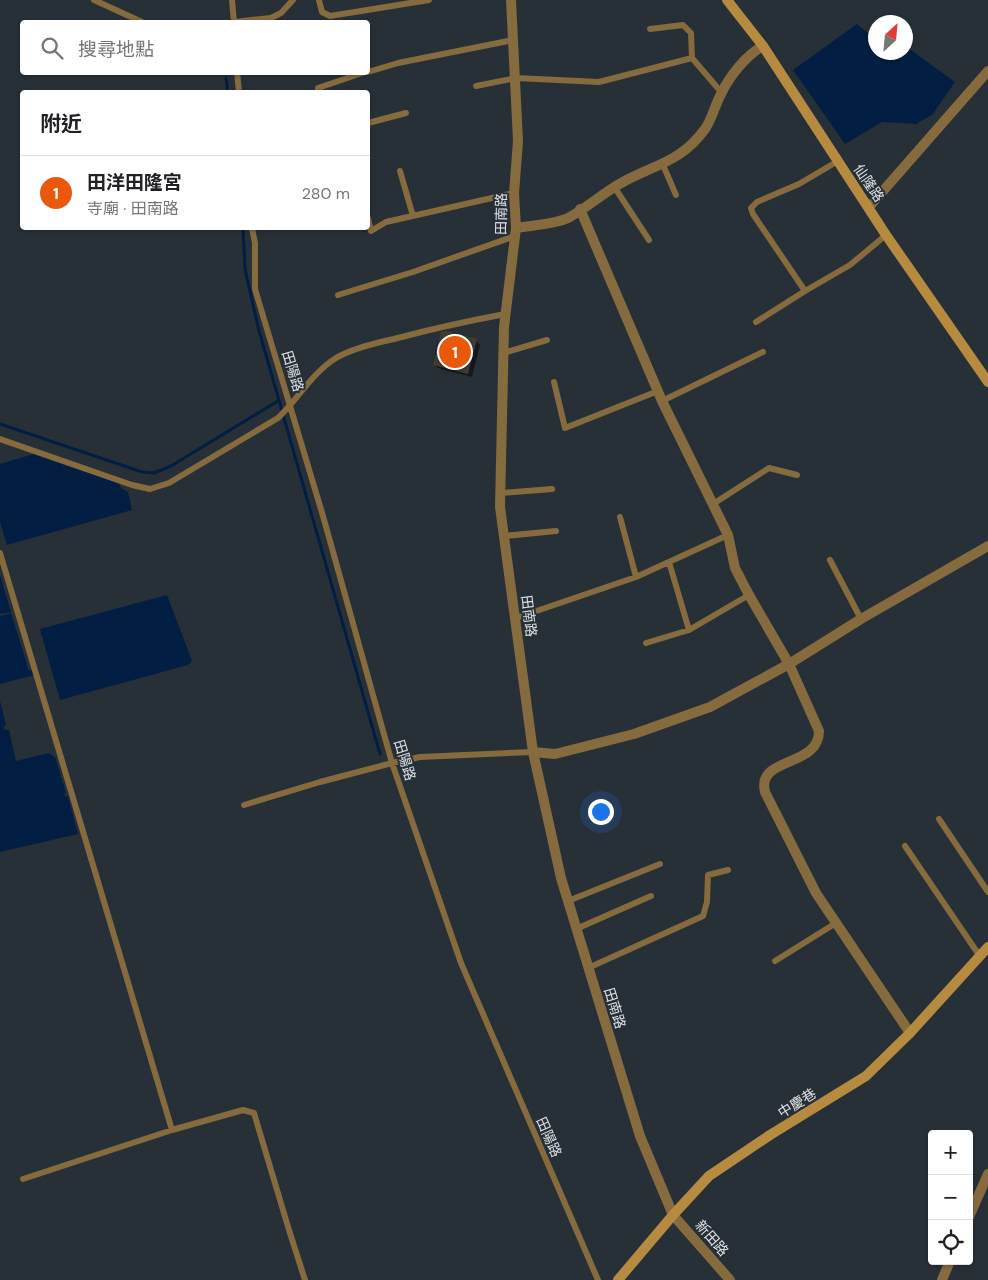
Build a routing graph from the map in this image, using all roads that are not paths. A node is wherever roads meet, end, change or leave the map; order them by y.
1 (94, 0) edge
2 (232, 0) edge
3 (293, 0) edge
4 (319, 0) edge
5 (429, 0) edge
6 (512, 0) edge
7 (726, 0) edge
8 (138, 20) edge
9 (234, 20) edge
10 (252, 20) edge
11 (650, 29) dead end
12 (513, 40) junction
13 (763, 46) junction
14 (692, 58) junction
15 (370, 71) edge
16 (988, 72) edge
17 (237, 75) edge
18 (357, 75) edge
19 (516, 78) junction
20 (476, 86) dead end
21 (239, 90) edge
22 (318, 90) edge
23 (722, 92) junction
24 (406, 113) dead end
25 (370, 122) edge
26 (838, 161) junction
27 (663, 165) junction
28 (400, 171) dead end
29 (614, 188) junction
30 (514, 193) junction
31 (676, 195) dead end
32 (869, 207) junction
33 (580, 210) junction
34 (413, 216) junction
35 (370, 224) edge
36 (252, 230) edge
37 (515, 232) junction
38 (886, 234) junction
39 (648, 240) dead end
40 (805, 291) junction
41 (338, 295) dead end
42 (505, 314) junction
43 (756, 322) dead end
44 (547, 340) dead end
45 (763, 352) dead end
46 (503, 353) junction
47 (554, 382) dead end
48 (988, 382) edge
49 (660, 396) junction
50 (289, 408) junction
51 (0, 439) edge
52 (798, 475) dead end
53 (552, 489) dead end
54 (500, 494) junction
55 (712, 504) junction
56 (620, 518) dead end
57 (556, 531) dead end
58 (504, 536) junction
59 (728, 536) junction
60 (988, 546) edge
61 (0, 553) edge
62 (830, 560) dead end
63 (669, 562) junction
64 (636, 577) junction
65 (748, 595) junction
66 (516, 618) junction
67 (861, 619) junction
68 (689, 630) junction
69 (646, 642) dead end
70 (789, 664) junction
71 (533, 752) junction
72 (392, 763) junction
73 (244, 805) dead end
74 (939, 819) dead end
75 (905, 846) dead end
76 (660, 864) dead end
77 (728, 870) dead end
78 (988, 892) edge
79 (651, 896) dead end
80 (568, 901) junction
81 (836, 923) junction
82 (576, 929) junction
83 (988, 947) edge
84 (979, 955) junction
85 (775, 961) dead end
86 (588, 968) junction
87 (910, 1033) junction
88 (172, 1130) junction
89 (988, 1174) edge
90 (23, 1179) dead end
91 (973, 1208) edge
92 (673, 1215) junction
93 (948, 1265) edge
94 (305, 1280) edge
95 (598, 1280) edge
96 (618, 1280) edge
97 (730, 1280) edge
98 (942, 1280) edge

1 - 8 lane
2 - 9 lane
3 - 10 lane
4 - 5 lane
6 - 12 street, 田南路
7 - 13 street, 仙隆路
11 - 14 lane
12 - 15 lane
12 - 19 street, 田南路
13 - 23 street
13 - 26 street, 仙隆路
14 - 19 lane
14 - 23 lane
16 - 32 street
17 - 21 lane
18 - 22 lane
19 - 20 lane
19 - 30 street, 田南路
23 - 27 street
24 - 25 lane
26 - 32 street, 仙隆路
26 - 40 lane
27 - 29 street
27 - 31 lane
28 - 34 lane
29 - 33 street
29 - 39 lane
30 - 34 lane
30 - 37 street, 田南路
32 - 38 street, 仙隆路
33 - 37 street
33 - 49 street
34 - 35 lane
36 - 50 lane, 田陽路
37 - 41 lane
37 - 42 street, 田南路
38 - 40 lane
38 - 48 street, 仙隆路
40 - 43 lane
42 - 46 street, 田南路
42 - 50 lane
44 - 46 lane
45 - 49 lane
46 - 54 street, 田南路
47 - 49 lane
49 - 55 street
50 - 51 lane
50 - 72 lane, 田陽路
52 - 55 lane
53 - 54 lane
54 - 58 street, 田南路
55 - 59 street
56 - 64 lane
57 - 58 lane
58 - 66 street, 田南路
59 - 63 lane
59 - 65 street
60 - 67 street
61 - 88 lane
62 - 67 lane
63 - 64 lane
63 - 68 lane
64 - 66 lane
65 - 68 lane
65 - 70 street
66 - 71 street, 田南路
67 - 70 street
68 - 69 lane
70 - 71 street
70 - 81 street
71 - 72 lane
71 - 80 street, 田南路
72 - 73 lane
72 - 95 lane, 田陽路
74 - 78 lane
75 - 84 lane
76 - 80 lane
77 - 86 lane
79 - 82 lane
80 - 82 street, 田南路
81 - 85 lane
81 - 87 street
82 - 86 street, 田南路
83 - 84 street, 中慶巷
84 - 87 street, 中慶巷
86 - 92 street, 田南路
87 - 92 street, 中慶巷
88 - 90 lane
88 - 94 lane
89 - 91 street
92 - 96 street, 中慶巷
92 - 97 street, 新田路
93 - 98 street

